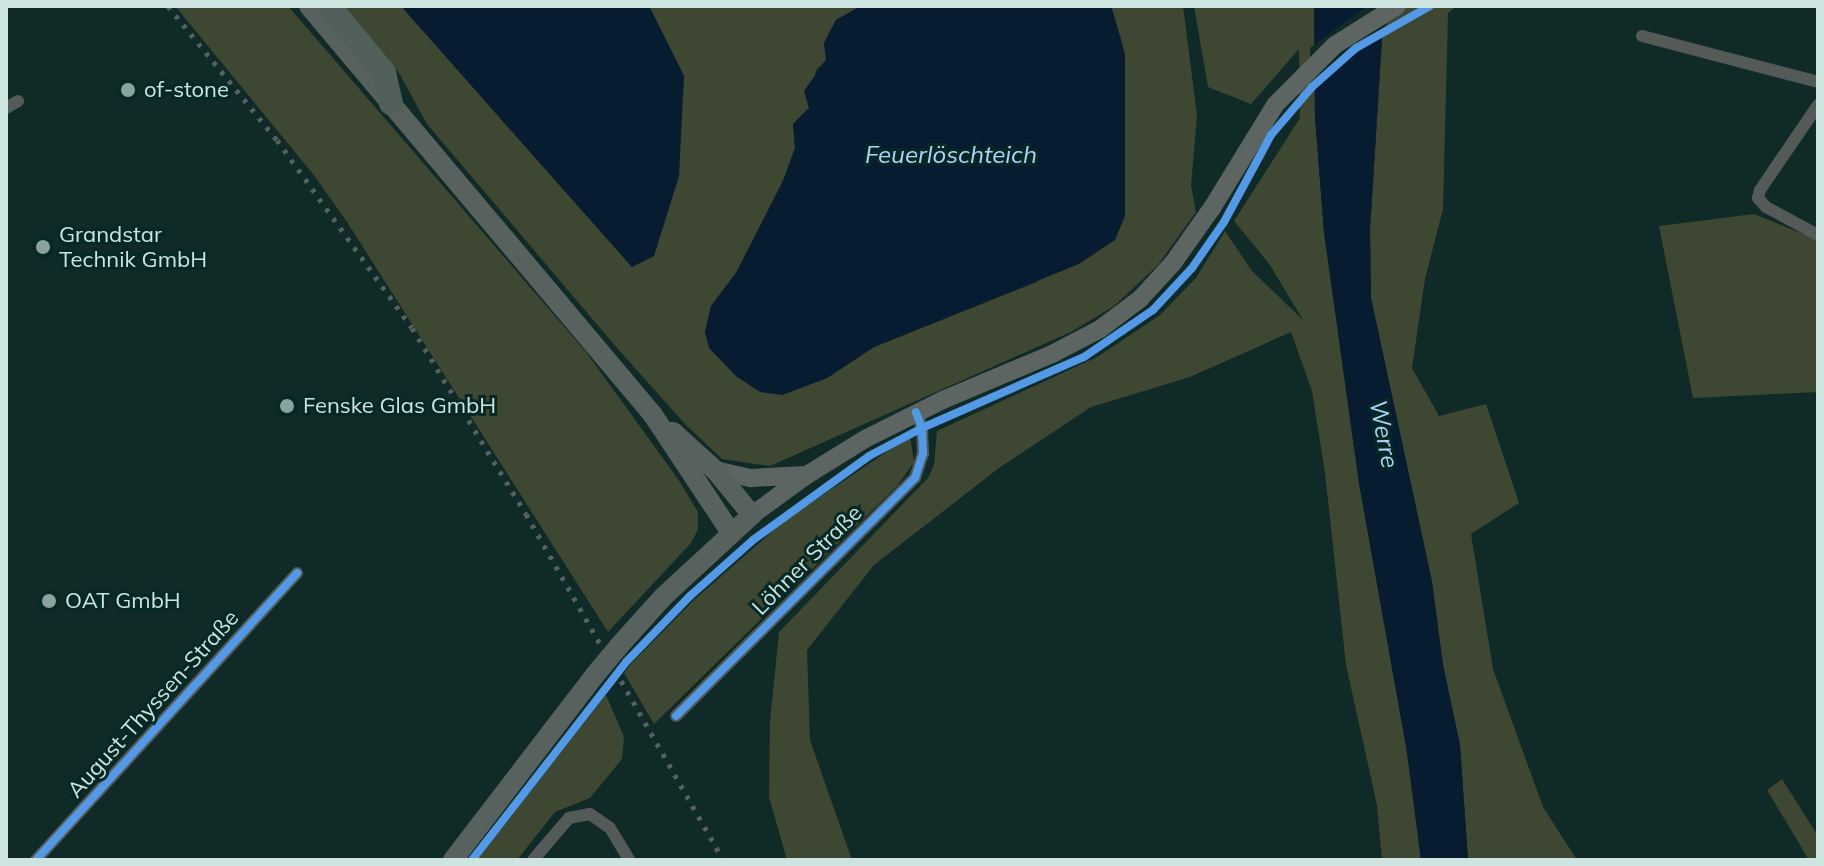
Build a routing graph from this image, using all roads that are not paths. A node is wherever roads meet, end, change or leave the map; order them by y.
1 (309, 6) edge
2 (329, 6) edge
3 (1397, 6) edge
4 (1642, 36) dead end
5 (1818, 82) edge
6 (18, 101) dead end
7 (391, 103) junction
8 (1818, 105) edge
9 (6, 108) edge
10 (1818, 235) edge
11 (916, 412) junction
12 (653, 415) junction
13 (715, 470) junction
14 (807, 475) junction
15 (752, 515) junction
16 (731, 533) junction
17 (297, 573) dead end
18 (676, 716) dead end
19 (36, 860) edge
20 (453, 860) edge
21 (533, 860) edge
22 (629, 860) edge

1 - 7 main road
2 - 7 highway
3 - 11 main road
4 - 5 street
6 - 9 street
7 - 12 main road
8 - 10 street
11 - 14 main road
11 - 18 street, Löhner Straße
12 - 13 main road
12 - 16 main road
13 - 14 main road
13 - 15 main road
14 - 15 main road
15 - 16 main road
16 - 20 main road, bridge
17 - 19 street, August-Thyssen-Straße
21 - 22 street

